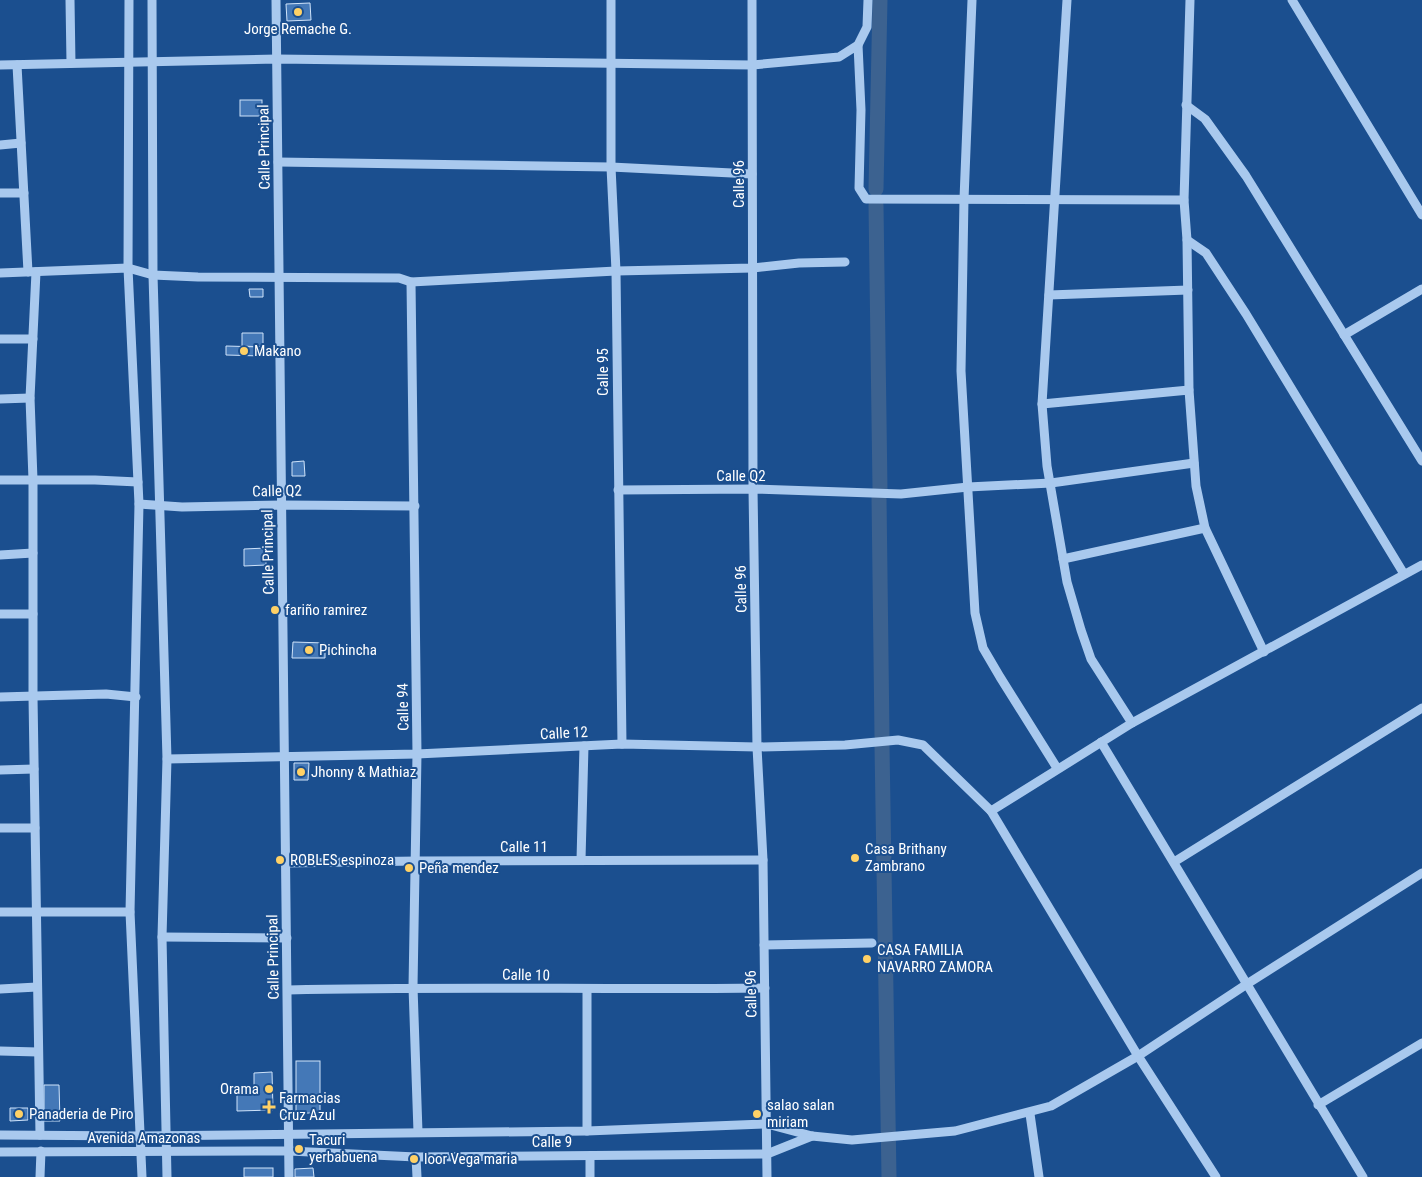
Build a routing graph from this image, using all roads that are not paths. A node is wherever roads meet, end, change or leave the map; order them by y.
1 (70, 0) edge
2 (129, 0) edge
3 (152, 0) edge
4 (276, 0) edge
5 (610, 0) edge
6 (752, 0) edge
7 (868, 0) edge
8 (972, 0) edge
9 (1067, 0) edge
10 (1190, 0) edge
11 (1292, 0) edge
12 (858, 45) junction
13 (276, 59) junction
14 (152, 61) junction
15 (127, 62) junction
16 (71, 63) junction
17 (612, 64) junction
18 (17, 65) junction
19 (752, 65) junction
20 (0, 66) edge
21 (1186, 105) junction
22 (21, 143) junction
23 (0, 145) edge
24 (278, 162) junction
25 (611, 168) junction
26 (752, 174) junction
27 (24, 192) junction
28 (0, 193) edge
29 (964, 198) junction
30 (1055, 200) junction
31 (1184, 200) junction
32 (1422, 215) edge
33 (1187, 240) junction
34 (845, 262) dead end
35 (128, 268) junction
36 (753, 268) junction
37 (616, 271) junction
38 (32, 272) junction
39 (0, 273) edge
40 (153, 275) junction
41 (279, 279) junction
42 (411, 282) junction
43 (1422, 289) edge
44 (1188, 290) junction
45 (1049, 295) junction
46 (1344, 335) junction
47 (0, 339) edge
48 (33, 339) junction
49 (1189, 390) junction
50 (30, 398) junction
51 (0, 399) edge
52 (1042, 404) junction
53 (1422, 461) edge
54 (1194, 463) junction
55 (0, 480) edge
56 (33, 480) junction
57 (138, 482) junction
58 (1051, 483) junction
59 (968, 487) junction
60 (752, 489) junction
61 (618, 490) junction
62 (139, 504) junction
63 (282, 504) junction
64 (159, 505) junction
65 (415, 506) junction
66 (1205, 528) junction
67 (33, 553) junction
68 (0, 555) edge
69 (1063, 559) junction
70 (1422, 565) edge
71 (1404, 574) junction
72 (0, 614) edge
73 (33, 614) junction
74 (1264, 652) junction
75 (0, 697) edge
76 (33, 697) junction
77 (136, 697) junction
78 (1422, 708) edge
79 (1132, 723) junction
80 (1101, 742) junction
81 (622, 744) junction
82 (584, 746) junction
83 (757, 746) junction
84 (417, 754) junction
85 (285, 756) junction
86 (167, 759) junction
87 (1058, 768) junction
88 (34, 769) junction
89 (0, 770) edge
90 (991, 811) junction
91 (0, 828) edge
92 (34, 828) junction
93 (582, 860) junction
94 (762, 860) junction
95 (416, 861) junction
96 (1174, 862) junction
97 (286, 863) junction
98 (1422, 873) edge
99 (0, 912) edge
100 (36, 912) junction
101 (130, 912) junction
102 (162, 937) junction
103 (287, 938) junction
104 (872, 943) dead end
105 (764, 945) junction
106 (1247, 984) junction
107 (37, 987) junction
108 (413, 987) junction
109 (765, 988) junction
110 (0, 989) edge
111 (288, 990) junction
112 (587, 990) junction
113 (1422, 1043) edge
114 (0, 1051) edge
115 (38, 1052) junction
116 (1138, 1056) junction
117 (1318, 1105) junction
118 (1030, 1114) junction
119 (767, 1124) junction
120 (418, 1132) junction
121 (587, 1132) junction
122 (288, 1134) junction
123 (0, 1135) edge
124 (40, 1135) junction
125 (140, 1136) junction
126 (166, 1136) junction
127 (812, 1136) junction
128 (41, 1151) junction
129 (167, 1151) junction
130 (289, 1151) junction
131 (0, 1152) edge
132 (141, 1152) junction
133 (767, 1154) junction
134 (590, 1156) junction
135 (416, 1157) junction
136 (40, 1177) edge
137 (142, 1177) edge
138 (167, 1177) edge
139 (288, 1177) edge
140 (417, 1177) edge
141 (590, 1177) edge
142 (766, 1177) edge
143 (1039, 1177) edge
144 (1216, 1177) edge
145 (1363, 1177) edge

1 - 16 street
2 - 15 street
3 - 14 street
4 - 13 street, Calle Principal
5 - 17 street, Calle 95
6 - 19 street, Calle 96
7 - 12 street
8 - 29 street
9 - 30 street
10 - 21 street
11 - 32 street
12 - 19 street
12 - 29 street
13 - 14 street
13 - 17 street
13 - 24 street, Calle Principal
14 - 15 street
14 - 40 street
15 - 16 street
15 - 35 street
16 - 18 street
17 - 19 street
17 - 25 street, Calle 95
18 - 20 street
18 - 22 street
19 - 26 street, Calle 96
21 - 31 street
21 - 46 street
22 - 23 street
22 - 27 street
24 - 25 street
24 - 41 street, Calle Principal
25 - 26 street
25 - 37 street, Calle 95
26 - 36 street, Calle 96
27 - 28 street
27 - 38 street
29 - 30 street
29 - 59 street
30 - 31 street
30 - 45 street
31 - 33 street
33 - 44 street
33 - 71 street
34 - 36 street
35 - 38 street
35 - 40 street
35 - 57 street
36 - 37 street
36 - 60 street, Calle 96
37 - 42 street
37 - 61 street, Calle 95
38 - 39 street
38 - 48 street
40 - 41 street
40 - 64 street
41 - 42 street
41 - 63 street, Calle Principal
42 - 65 street, Calle 94
43 - 46 street
44 - 45 street
44 - 49 street
45 - 52 street
46 - 53 street
47 - 48 street
48 - 50 street
49 - 52 street
49 - 54 street
50 - 51 street
50 - 56 street
52 - 58 street
54 - 58 street, Calle Q2
54 - 66 street
55 - 56 street
56 - 57 street
56 - 67 street
57 - 62 street
58 - 59 street, Calle Q2
58 - 69 street
59 - 60 street, Calle Q2
59 - 87 street
60 - 61 street, Calle Q2
60 - 83 street, Calle 96
61 - 81 street, Calle 95
62 - 64 street, Calle Q2
62 - 77 street
63 - 64 street, Calle Q2
63 - 65 street, Calle Q2
63 - 85 street, Calle Principal
64 - 86 street
65 - 84 street, Calle 94
66 - 69 street
66 - 74 street
67 - 68 street
67 - 73 street
69 - 79 street
70 - 71 street
71 - 74 street
72 - 73 street
73 - 76 street
74 - 79 street
75 - 76 street
76 - 77 street
76 - 88 street
77 - 101 street
78 - 96 street
79 - 80 street
80 - 87 street
80 - 96 street
81 - 82 street, Calle 12
81 - 83 street, Calle 12
82 - 84 street, Calle 12
82 - 93 street
83 - 90 street, Calle 12
83 - 94 street, Calle 96
84 - 85 street, Calle 12
84 - 95 street, Calle 94
85 - 86 street, Calle 12
85 - 97 street, Calle Principal
86 - 102 street
87 - 90 street
88 - 89 street
88 - 92 street
90 - 116 street, Calle 12
91 - 92 street
92 - 100 street
93 - 94 street, Calle 11
93 - 95 street, Calle 11
94 - 105 street, Calle 96
95 - 97 street, Calle 11
95 - 108 street, Calle 94
96 - 106 street
97 - 103 street, Calle Principal
98 - 106 street, Calle 9
99 - 100 street
100 - 101 street
100 - 107 street
101 - 125 street
102 - 103 street
102 - 126 street
103 - 111 street, Calle Principal
104 - 105 street
105 - 109 street, Calle 96
106 - 116 street, Calle 9
106 - 117 street
107 - 110 street
107 - 115 street
108 - 111 street, Calle 10
108 - 112 street, Calle 10
108 - 120 street, Calle 94
109 - 112 street, Calle 10
109 - 119 street, Calle 96
111 - 122 street, Calle Principal
112 - 121 street
113 - 117 street
114 - 115 street
115 - 124 street
116 - 118 street, Calle 9
116 - 144 street, Calle 12
117 - 145 street
118 - 127 street, Calle 9
118 - 143 street
119 - 121 street, Calle 9
119 - 127 street, Calle 9
119 - 133 street, Calle 96
120 - 121 street, Calle 9
120 - 122 street, Calle 9
122 - 126 street, Avenida Amazonas
122 - 130 street, Calle Principal
123 - 124 street, Avenida Amazonas
124 - 125 street, Avenida Amazonas
125 - 126 street, Avenida Amazonas
125 - 132 street
126 - 129 street
127 - 133 street, Calle 9
128 - 131 street, Avenida Amazonas
128 - 132 street, Avenida Amazonas
128 - 136 street
129 - 130 street, Avenida Amazonas
129 - 132 street, Avenida Amazonas
129 - 138 street
130 - 135 street, Calle 9
130 - 139 street, Calle Principal
132 - 137 street
133 - 134 street, Calle 9
133 - 142 street, Calle 96
134 - 135 street, Calle 9
134 - 141 street
135 - 140 street

